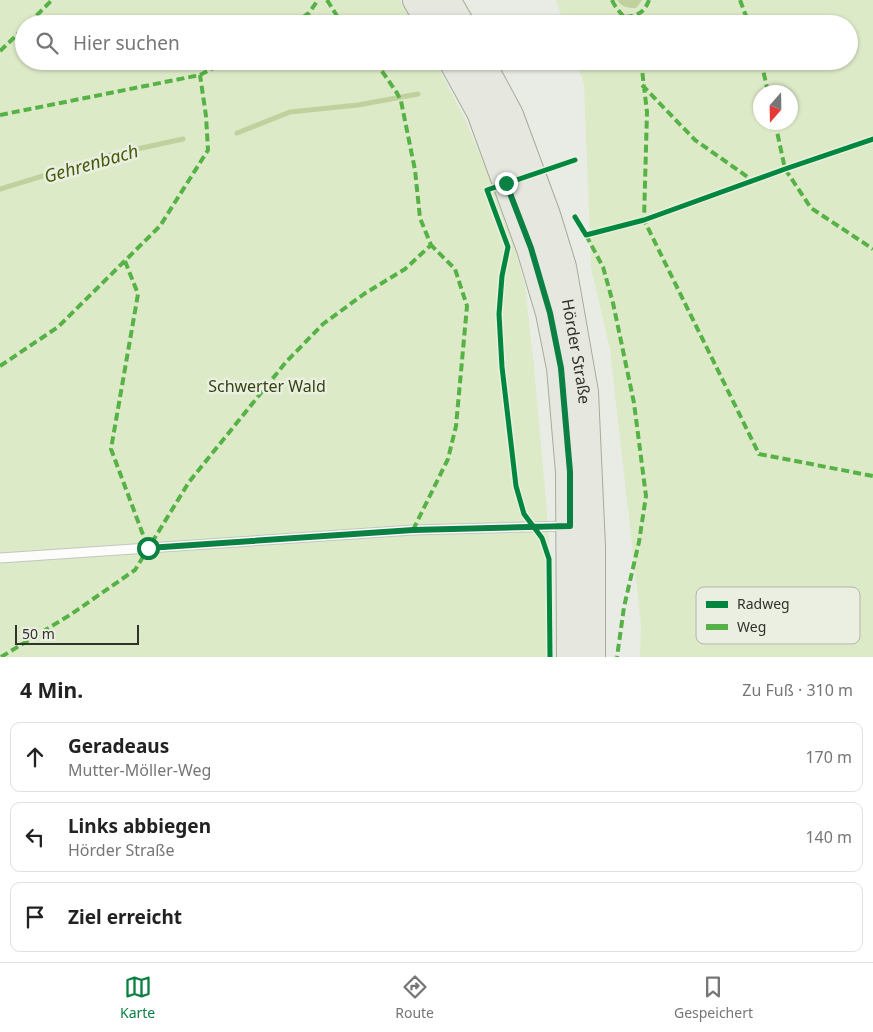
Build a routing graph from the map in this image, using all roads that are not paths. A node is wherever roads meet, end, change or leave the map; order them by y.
1 (417, 0) edge
2 (446, 0) edge
3 (426, 15) edge
4 (455, 15) edge
5 (458, 70) edge
6 (485, 70) edge
7 (570, 526) junction
8 (0, 558) edge
9 (571, 657) edge
10 (591, 657) edge

1 - 3 main road
2 - 4 main road
5 - 7 main road, Hörder Straße
6 - 10 main road, Hörder Straße
7 - 8 lane
7 - 9 main road, Hörder Straße

